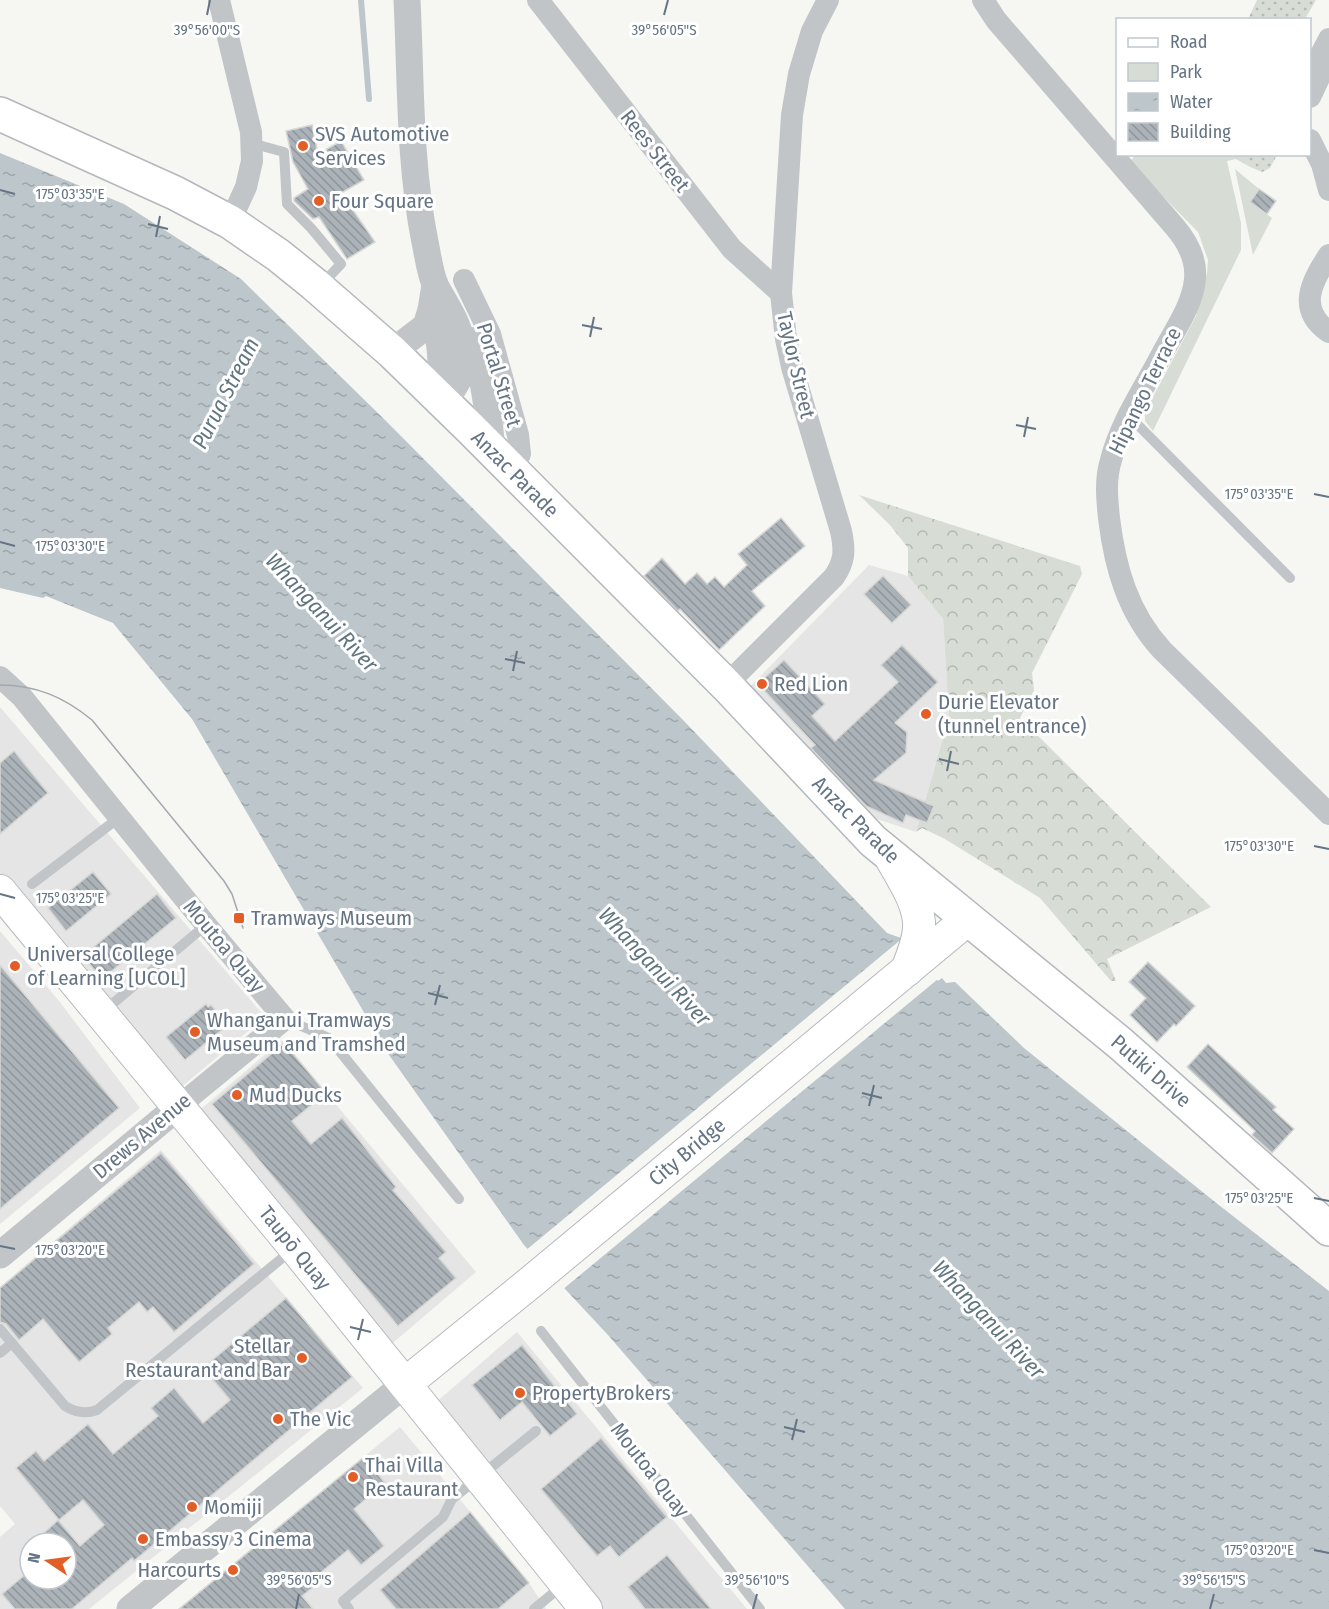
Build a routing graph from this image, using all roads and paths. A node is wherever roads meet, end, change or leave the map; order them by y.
1 (219, 0) edge
2 (407, 0) edge
3 (538, 0) edge
4 (828, 0) edge
5 (983, 0) edge
6 (1319, 54) edge
7 (1311, 95) edge
8 (0, 114) edge
9 (1311, 142) edge
10 (251, 143) junction
11 (1329, 190) edge
12 (230, 222) junction
13 (1329, 255) edge
14 (464, 280) dead end
15 (318, 288) junction
16 (781, 293) junction
17 (440, 304) junction
18 (1329, 332) edge
19 (392, 352) junction
20 (436, 397) junction
21 (1129, 416) junction
22 (502, 462) junction
23 (1290, 578) dead end
24 (0, 677) edge
25 (726, 685) junction
26 (1329, 814) edge
27 (120, 817) junction
28 (891, 858) junction
29 (32, 884) dead end
30 (0, 891) edge
31 (968, 919) junction
32 (206, 925) junction
33 (914, 960) junction
34 (101, 1013) junction
35 (285, 1019) junction
36 (179, 1106) junction
37 (459, 1199) dead end
38 (1329, 1229) edge
39 (295, 1248) junction
40 (0, 1255) edge
41 (0, 1329) edge
42 (541, 1331) dead end
43 (12, 1343) junction
44 (0, 1353) edge
45 (405, 1384) junction
46 (537, 1431) dead end
47 (480, 1477) junction
48 (566, 1583) junction
49 (130, 1609) edge
50 (349, 1609) edge
51 (534, 1609) edge
52 (586, 1609) edge
53 (760, 1609) edge

1 - 10 street
2 - 17 street, Portal Street
3 - 16 street, Rees Street
4 - 16 street, Taylor Street
5 - 21 street, Hipango Terrace
6 - 7 street
8 - 12 main road, Anzac Parade
9 - 11 street
10 - 12 street
10 - 15 lane
12 - 15 main road, Anzac Parade
13 - 18 street
14 - 22 street, Portal Street
15 - 19 main road, Anzac Parade
16 - 25 street, Taylor Street
17 - 19 street
17 - 20 street, Portal Street
17 - 22 street, Portal Street
19 - 20 main road, Anzac Parade
20 - 22 main road, Anzac Parade
21 - 23 lane
21 - 26 street, Hipango Terrace
22 - 25 main road, Anzac Parade
24 - 27 street, Moutoa Quay
25 - 28 main road, Anzac Parade
27 - 29 lane
27 - 32 street, Moutoa Quay
28 - 31 main road, Anzac Parade
28 - 33 main road
30 - 34 main road, Taupō Quay
31 - 33 main road, City Bridge
31 - 38 main road, Putiki Drive
32 - 34 lane
32 - 35 street, Moutoa Quay
33 - 45 main road, City Bridge
34 - 36 main road, Taupō Quay
35 - 36 street, Drews Avenue
35 - 37 lane, Moutoa Quay
36 - 39 main road, Taupō Quay
36 - 40 street, Drews Avenue
39 - 43 lane
39 - 45 main road, Taupō Quay
41 - 43 lane
42 - 53 lane, Moutoa Quay
43 - 44 lane
45 - 47 main road, Taupō Quay
45 - 49 street
46 - 47 lane
47 - 48 main road, Taupō Quay
47 - 50 lane
48 - 51 lane
48 - 52 main road, Taupō Quay

